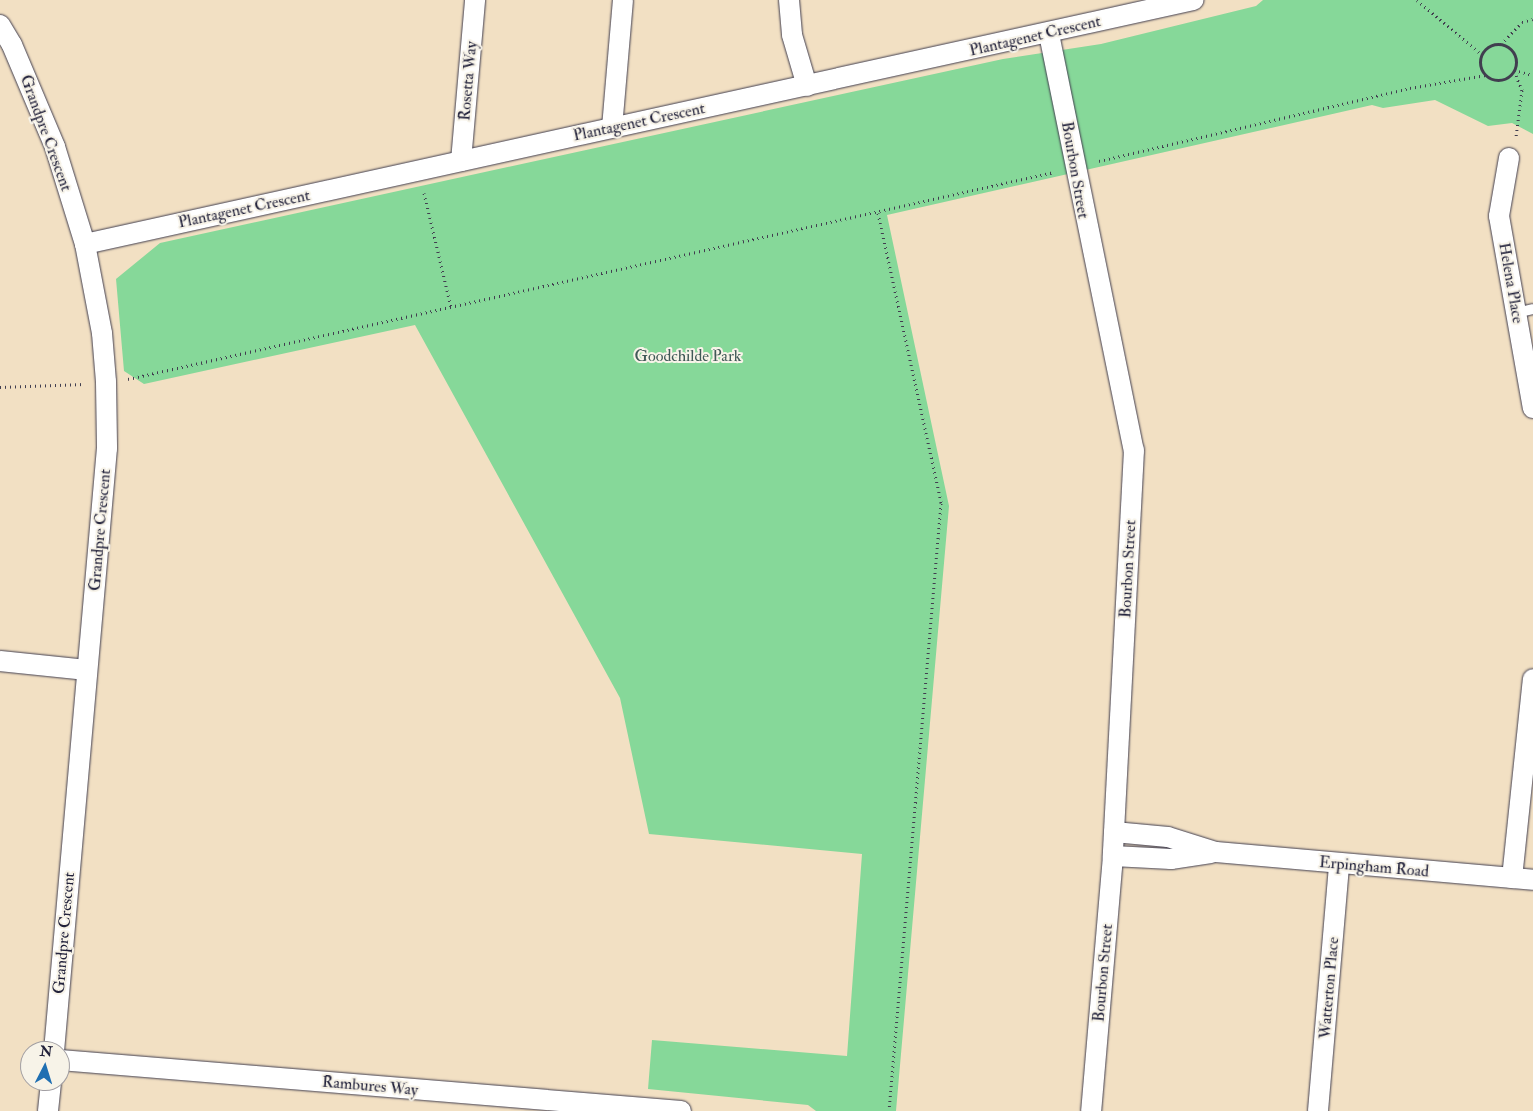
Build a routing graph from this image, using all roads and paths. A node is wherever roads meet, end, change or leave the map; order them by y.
1 (475, 0) edge
2 (623, 0) edge
3 (789, 0) edge
4 (1193, 0) edge
5 (1417, 0) edge
6 (1533, 19) edge
7 (0, 25) edge
8 (1049, 34) junction
9 (1501, 44) junction
10 (1481, 54) junction
11 (1514, 70) junction
12 (1486, 75) junction
13 (1533, 75) edge
14 (807, 86) junction
15 (612, 128) junction
16 (1509, 158) joint
17 (461, 161) junction
18 (1075, 167) junction
19 (419, 170) junction
20 (878, 213) junction
21 (85, 244) junction
22 (450, 307) junction
23 (1525, 311) edge
24 (120, 380) dead end
25 (88, 384) dead end
26 (0, 387) edge
27 (1533, 408) edge
28 (0, 661) edge
29 (87, 670) junction
30 (1533, 679) edge
31 (1114, 832) junction
32 (1216, 852) junction
33 (1113, 856) junction
34 (1340, 864) junction
35 (1512, 878) junction
36 (1533, 880) edge
37 (55, 1041) edge
38 (70, 1061) edge
39 (50, 1091) edge
40 (48, 1111) edge
41 (681, 1111) edge
42 (889, 1111) edge
43 (1091, 1111) edge
44 (1318, 1111) edge

1 - 17 street, Rosetta Way
2 - 15 street
3 - 14 street
4 - 8 street, Plantagenet Crescent
5 - 10 path
6 - 9 path
7 - 21 street, Grandpre Crescent
8 - 14 street, Plantagenet Crescent
8 - 18 street, Bourbon Street
9 - 10 path
9 - 11 path
10 - 12 path
11 - 12 path
11 - 13 path
11 - 16 path
12 - 18 path
14 - 15 street, Plantagenet Crescent
15 - 17 street, Plantagenet Crescent
16 - 23 street, Helena Place
17 - 19 street, Plantagenet Crescent
18 - 20 path
18 - 31 street, Bourbon Street
19 - 21 street, Plantagenet Crescent
19 - 22 path
20 - 22 path
20 - 42 path
21 - 29 street, Grandpre Crescent
22 - 24 path
23 - 27 street, Helena Place
25 - 26 path
28 - 29 street
29 - 37 street, Grandpre Crescent
30 - 35 street
31 - 32 street, Erpingham Road
31 - 33 street, Bourbon Street
32 - 33 street, Erpingham Road
32 - 34 street, Erpingham Road
33 - 43 street, Bourbon Street
34 - 35 street, Erpingham Road
34 - 44 street, Watterton Place
35 - 36 street, Erpingham Road
38 - 41 street, Rambures Way
39 - 40 street

